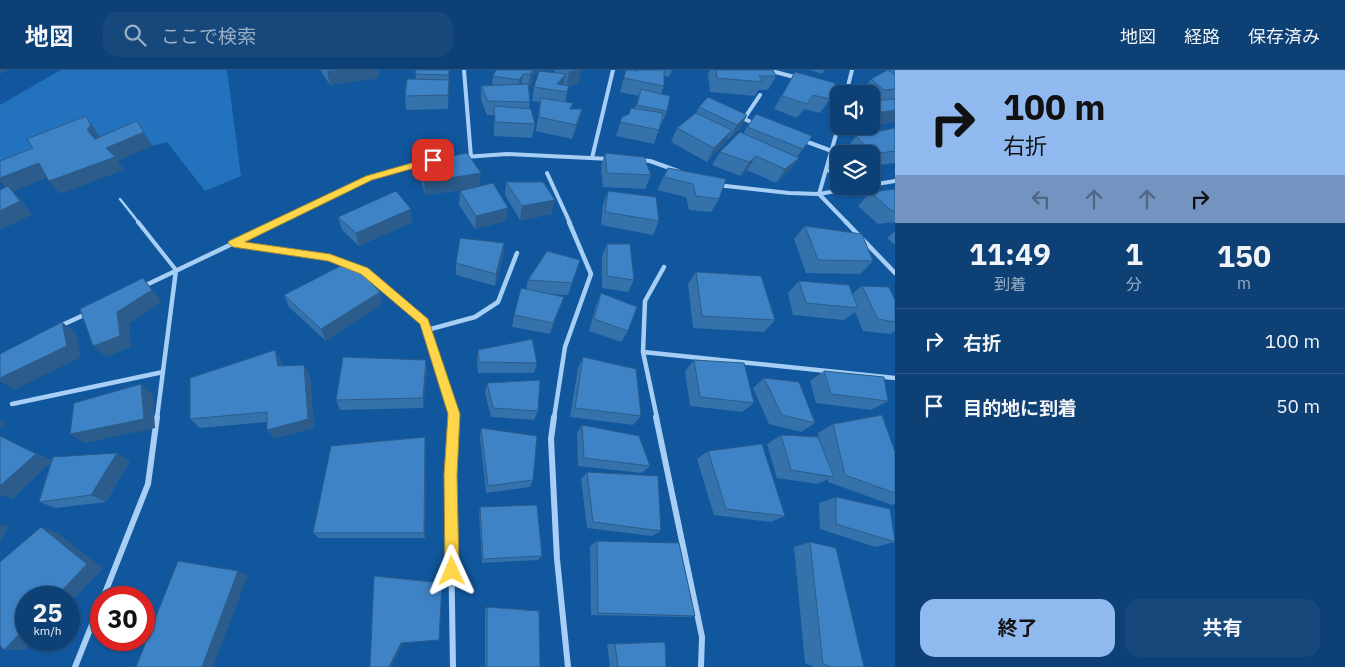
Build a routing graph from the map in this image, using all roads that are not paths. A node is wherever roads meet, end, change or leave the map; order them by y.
1 (464, 70) edge
2 (613, 70) edge
3 (768, 70) edge
4 (852, 70) edge
5 (803, 79) edge
6 (821, 83) edge
7 (849, 85) edge
8 (830, 86) edge
9 (760, 95) edge
10 (762, 126) edge
11 (797, 138) edge
12 (830, 150) edge
13 (471, 157) junction
14 (461, 158) edge
15 (592, 158) junction
16 (830, 159) edge
17 (433, 160) edge
18 (621, 160) edge
19 (630, 160) edge
20 (827, 170) junction
21 (830, 171) edge
22 (547, 173) dead end
23 (683, 173) edge
24 (895, 181) edge
25 (707, 182) edge
26 (880, 184) edge
27 (830, 192) edge
28 (819, 194) junction
29 (120, 199) dead end
30 (233, 243) junction
31 (517, 254) dead end
32 (664, 267) dead end
33 (176, 270) junction
34 (895, 274) edge
35 (142, 287) edge
36 (90, 312) edge
37 (55, 329) edge
38 (427, 330) junction
39 (644, 352) junction
40 (163, 372) junction
41 (895, 378) edge
42 (12, 404) dead end
43 (108, 586) edge
44 (90, 630) edge
45 (75, 667) edge
46 (453, 667) edge
47 (568, 667) edge
48 (701, 667) edge

1 - 13 street
2 - 15 street
3 - 5 street
4 - 7 street
6 - 8 street
9 - 10 street
11 - 12 street
13 - 14 street
13 - 15 street
15 - 18 street
16 - 20 street
17 - 30 street
19 - 23 street
20 - 21 street
20 - 28 street
22 - 47 street
24 - 26 street
25 - 28 street
27 - 28 street
28 - 34 street
29 - 33 lane
30 - 33 street
30 - 38 street
31 - 38 street
32 - 39 street
33 - 35 street
33 - 40 street
36 - 37 street
38 - 46 street
39 - 41 street
39 - 48 street
40 - 42 street
40 - 43 street
44 - 45 street

